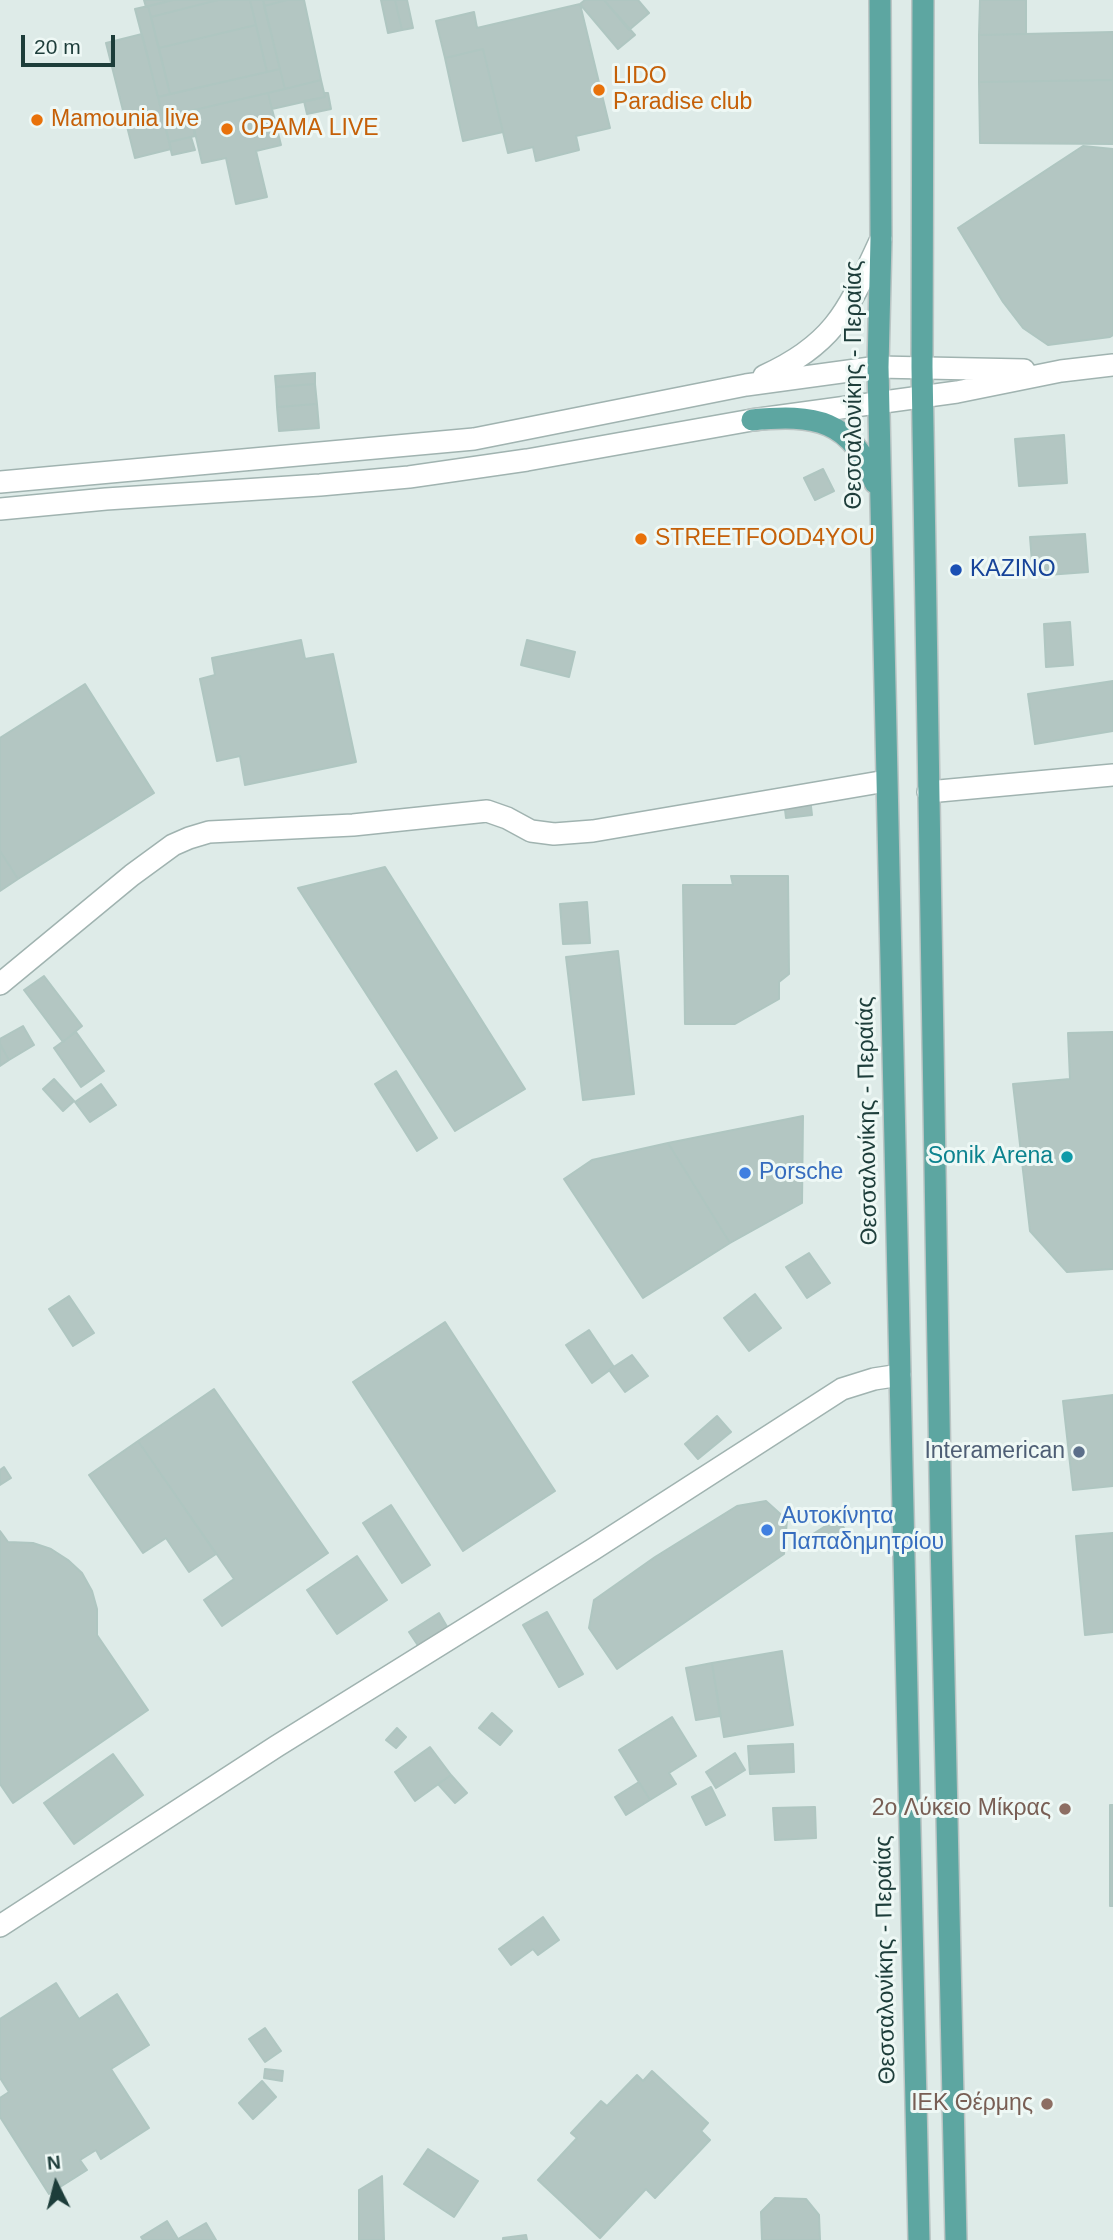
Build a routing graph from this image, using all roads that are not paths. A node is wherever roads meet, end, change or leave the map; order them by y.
1 (880, 0) edge
2 (923, 0) edge
3 (881, 239) junction
4 (1113, 365) edge
5 (878, 366) junction
6 (922, 367) junction
7 (1061, 371) junction
8 (746, 385) junction
9 (923, 397) junction
10 (879, 403) junction
11 (752, 420) junction
12 (0, 482) edge
13 (881, 499) junction
14 (0, 509) edge
15 (1113, 775) edge
16 (886, 781) junction
17 (928, 792) junction
18 (0, 984) edge
19 (900, 1375) junction
20 (0, 1926) edge
21 (919, 2240) edge
22 (956, 2240) edge

1 - 3 main road, Θεσσαλονίκης - Περαίας
2 - 6 main road
3 - 5 main road, Θεσσαλονίκης - Περαίας
3 - 8 street
4 - 7 street
5 - 6 street
5 - 8 street
5 - 10 main road, Θεσσαλονίκης - Περαίας
6 - 7 street
6 - 9 main road
7 - 9 street
8 - 12 street
9 - 10 street
9 - 17 main road
10 - 11 street
10 - 13 main road, Θεσσαλονίκης - Περαίας
11 - 13 main road
11 - 14 street
13 - 16 main road, Θεσσαλονίκης - Περαίας
15 - 17 street
16 - 18 street
16 - 19 main road, Θεσσαλονίκης - Περαίας
17 - 22 main road
19 - 20 street
19 - 21 main road, Θεσσαλονίκης - Περαίας

